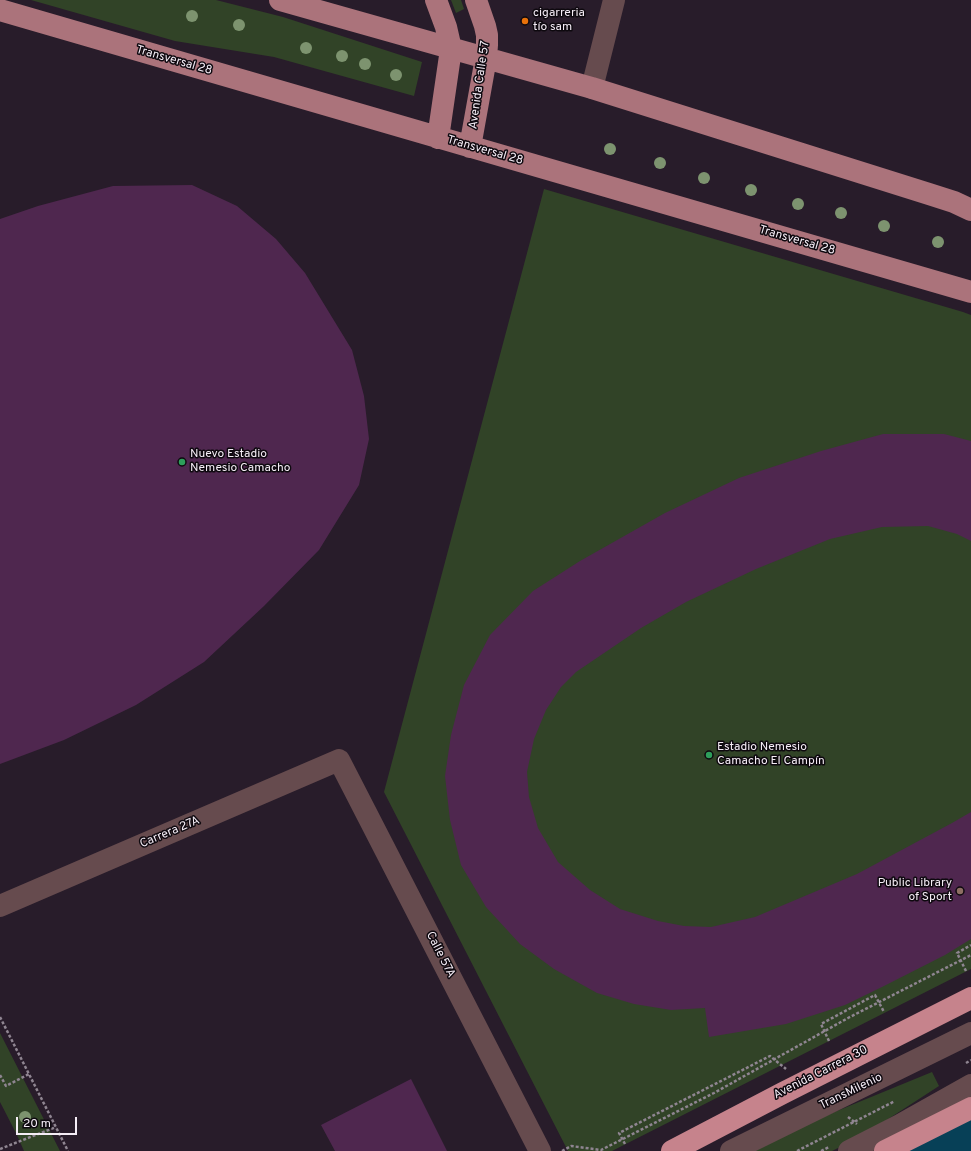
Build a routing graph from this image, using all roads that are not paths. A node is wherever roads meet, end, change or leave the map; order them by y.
1 (280, 0) edge
2 (436, 0) edge
3 (476, 0) edge
4 (614, 0) edge
5 (0, 10) edge
6 (451, 49) junction
7 (486, 58) junction
8 (592, 88) junction
9 (438, 138) junction
10 (470, 147) junction
11 (971, 210) edge
12 (971, 292) edge
13 (339, 760) joint
14 (0, 906) edge
15 (971, 998) edge
16 (971, 1033) edge
17 (971, 1085) edge
18 (971, 1108) edge
19 (540, 1151) edge
20 (672, 1151) edge
21 (730, 1151) edge
22 (849, 1151) edge
23 (885, 1151) edge

1 - 6 main road
2 - 6 main road
3 - 7 main road, Avenida Calle 57
4 - 8 street
5 - 9 main road, Transversal 28
6 - 7 main road
6 - 9 main road
7 - 8 main road
7 - 10 main road, Avenida Calle 57
8 - 11 main road
9 - 10 main road, Transversal 28
10 - 12 main road, Transversal 28
13 - 14 street, Carrera 27A
13 - 19 street, Calle 57A
15 - 20 highway, Avenida Carrera 30
16 - 21 street, TransMilenio
17 - 22 street
18 - 23 highway

